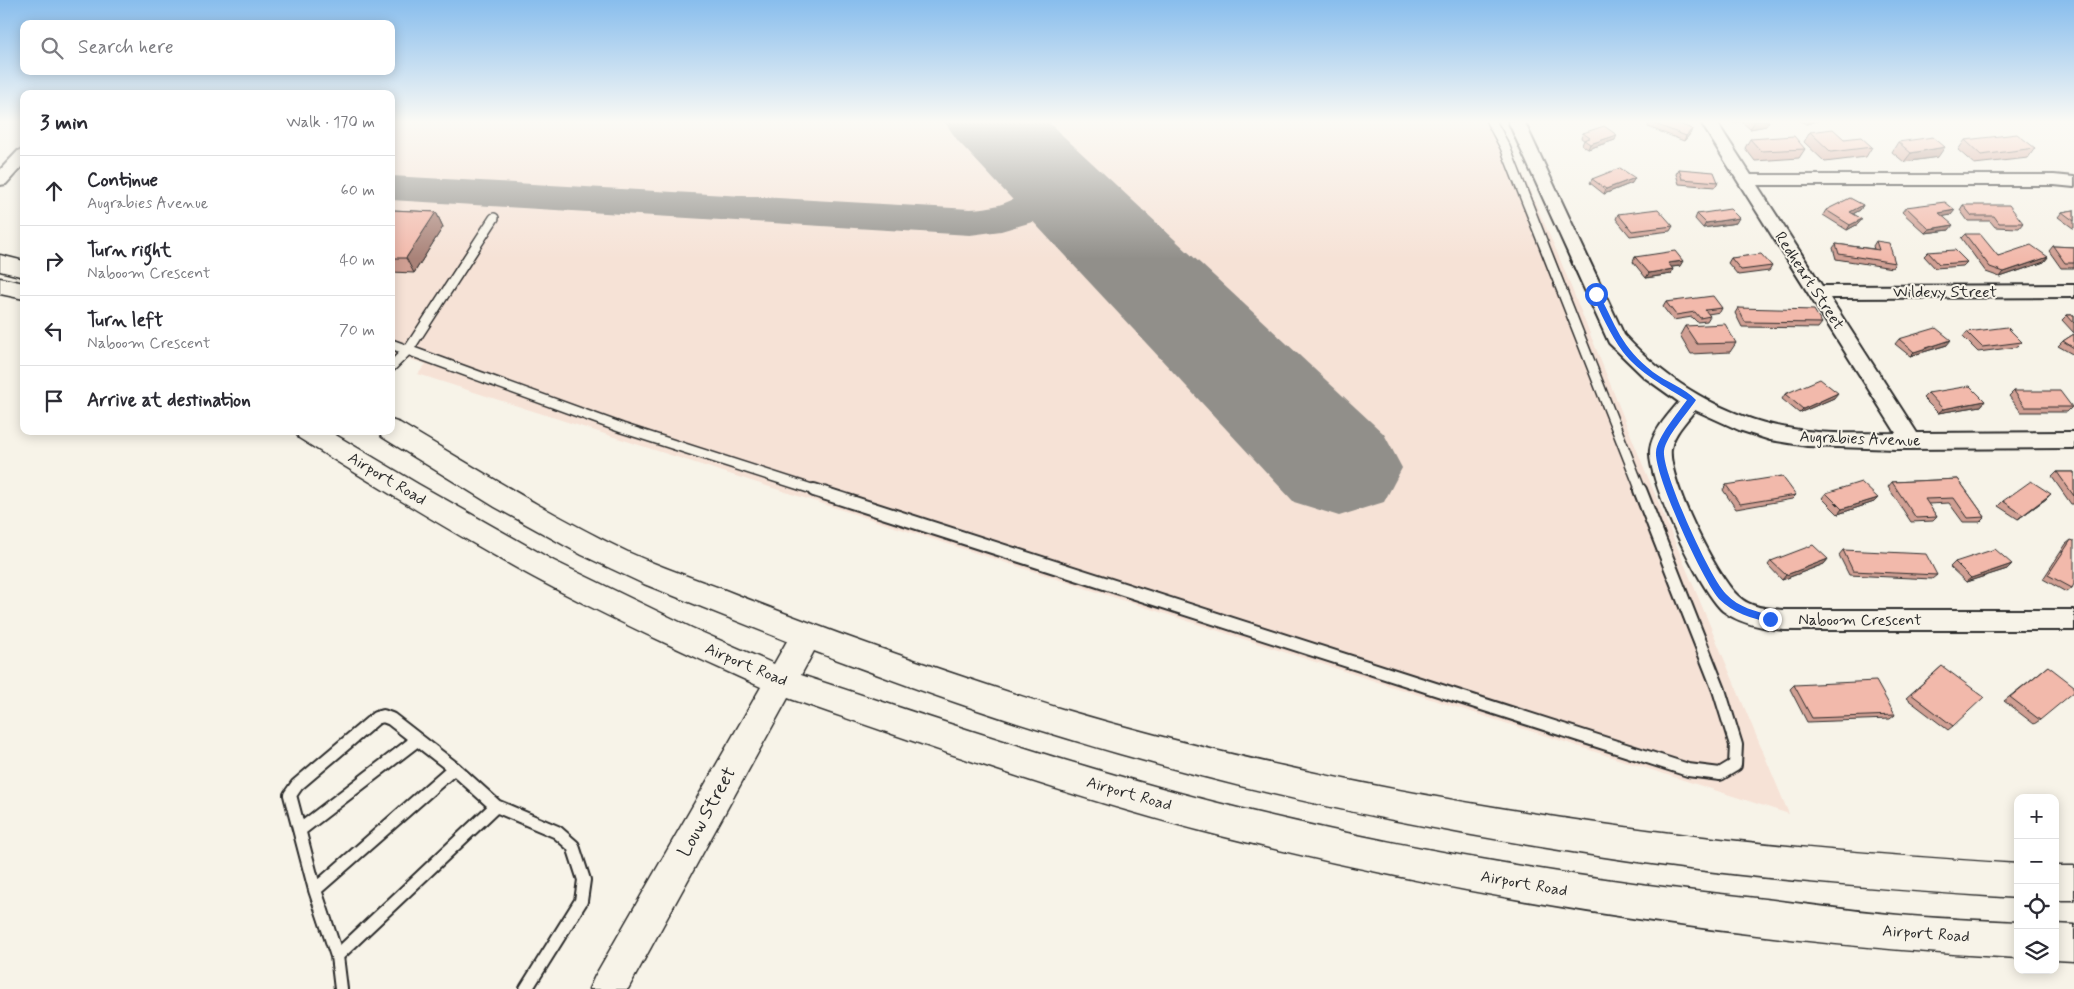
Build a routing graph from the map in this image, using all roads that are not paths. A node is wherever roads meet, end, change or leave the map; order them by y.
1 (12, 167) edge
2 (1513, 167) edge
3 (1537, 167) edge
4 (1737, 167) edge
5 (0, 180) edge
6 (1745, 180) junction
7 (2074, 182) edge
8 (494, 218) dead end
9 (0, 263) edge
10 (20, 268) edge
11 (0, 286) edge
12 (20, 290) edge
13 (2074, 291) edge
14 (1817, 292) junction
15 (395, 345) edge
16 (409, 348) junction
17 (395, 362) edge
18 (1692, 400) junction
19 (395, 432) edge
20 (315, 435) edge
21 (2074, 440) edge
22 (1911, 441) junction
23 (2074, 620) edge
24 (806, 636) junction
25 (779, 680) junction
26 (417, 740) junction
27 (454, 768) junction
28 (496, 806) junction
29 (300, 830) junction
30 (2014, 881) edge
31 (2059, 883) edge
32 (2074, 883) edge
33 (315, 890) junction
34 (2014, 940) edge
35 (2059, 942) edge
36 (2074, 943) edge
37 (337, 956) junction
38 (341, 989) edge
39 (526, 989) edge
40 (608, 989) edge

1 - 5 street
2 - 16 lane
3 - 18 street, Augrabies Avenue
4 - 6 street, Redheart Street
6 - 7 street
6 - 14 street, Redheart Street
8 - 16 lane
9 - 10 main road
11 - 12 main road
13 - 14 street, Wildevy Street
14 - 22 street, Redheart Street
15 - 16 lane
16 - 17 lane
18 - 22 street, Augrabies Avenue
18 - 23 street, Naboom Crescent
19 - 24 main road
20 - 25 main road, Airport Road
21 - 22 street, Augrabies Avenue
24 - 25 main road, Louw Street
24 - 30 main road
25 - 34 main road, Airport Road
25 - 40 main road, Louw Street
26 - 27 lane
26 - 29 lane
26 - 29 lane
27 - 28 lane
27 - 33 lane
28 - 37 lane
28 - 39 lane
29 - 33 lane
31 - 32 main road
33 - 37 lane
35 - 36 main road
37 - 38 lane

